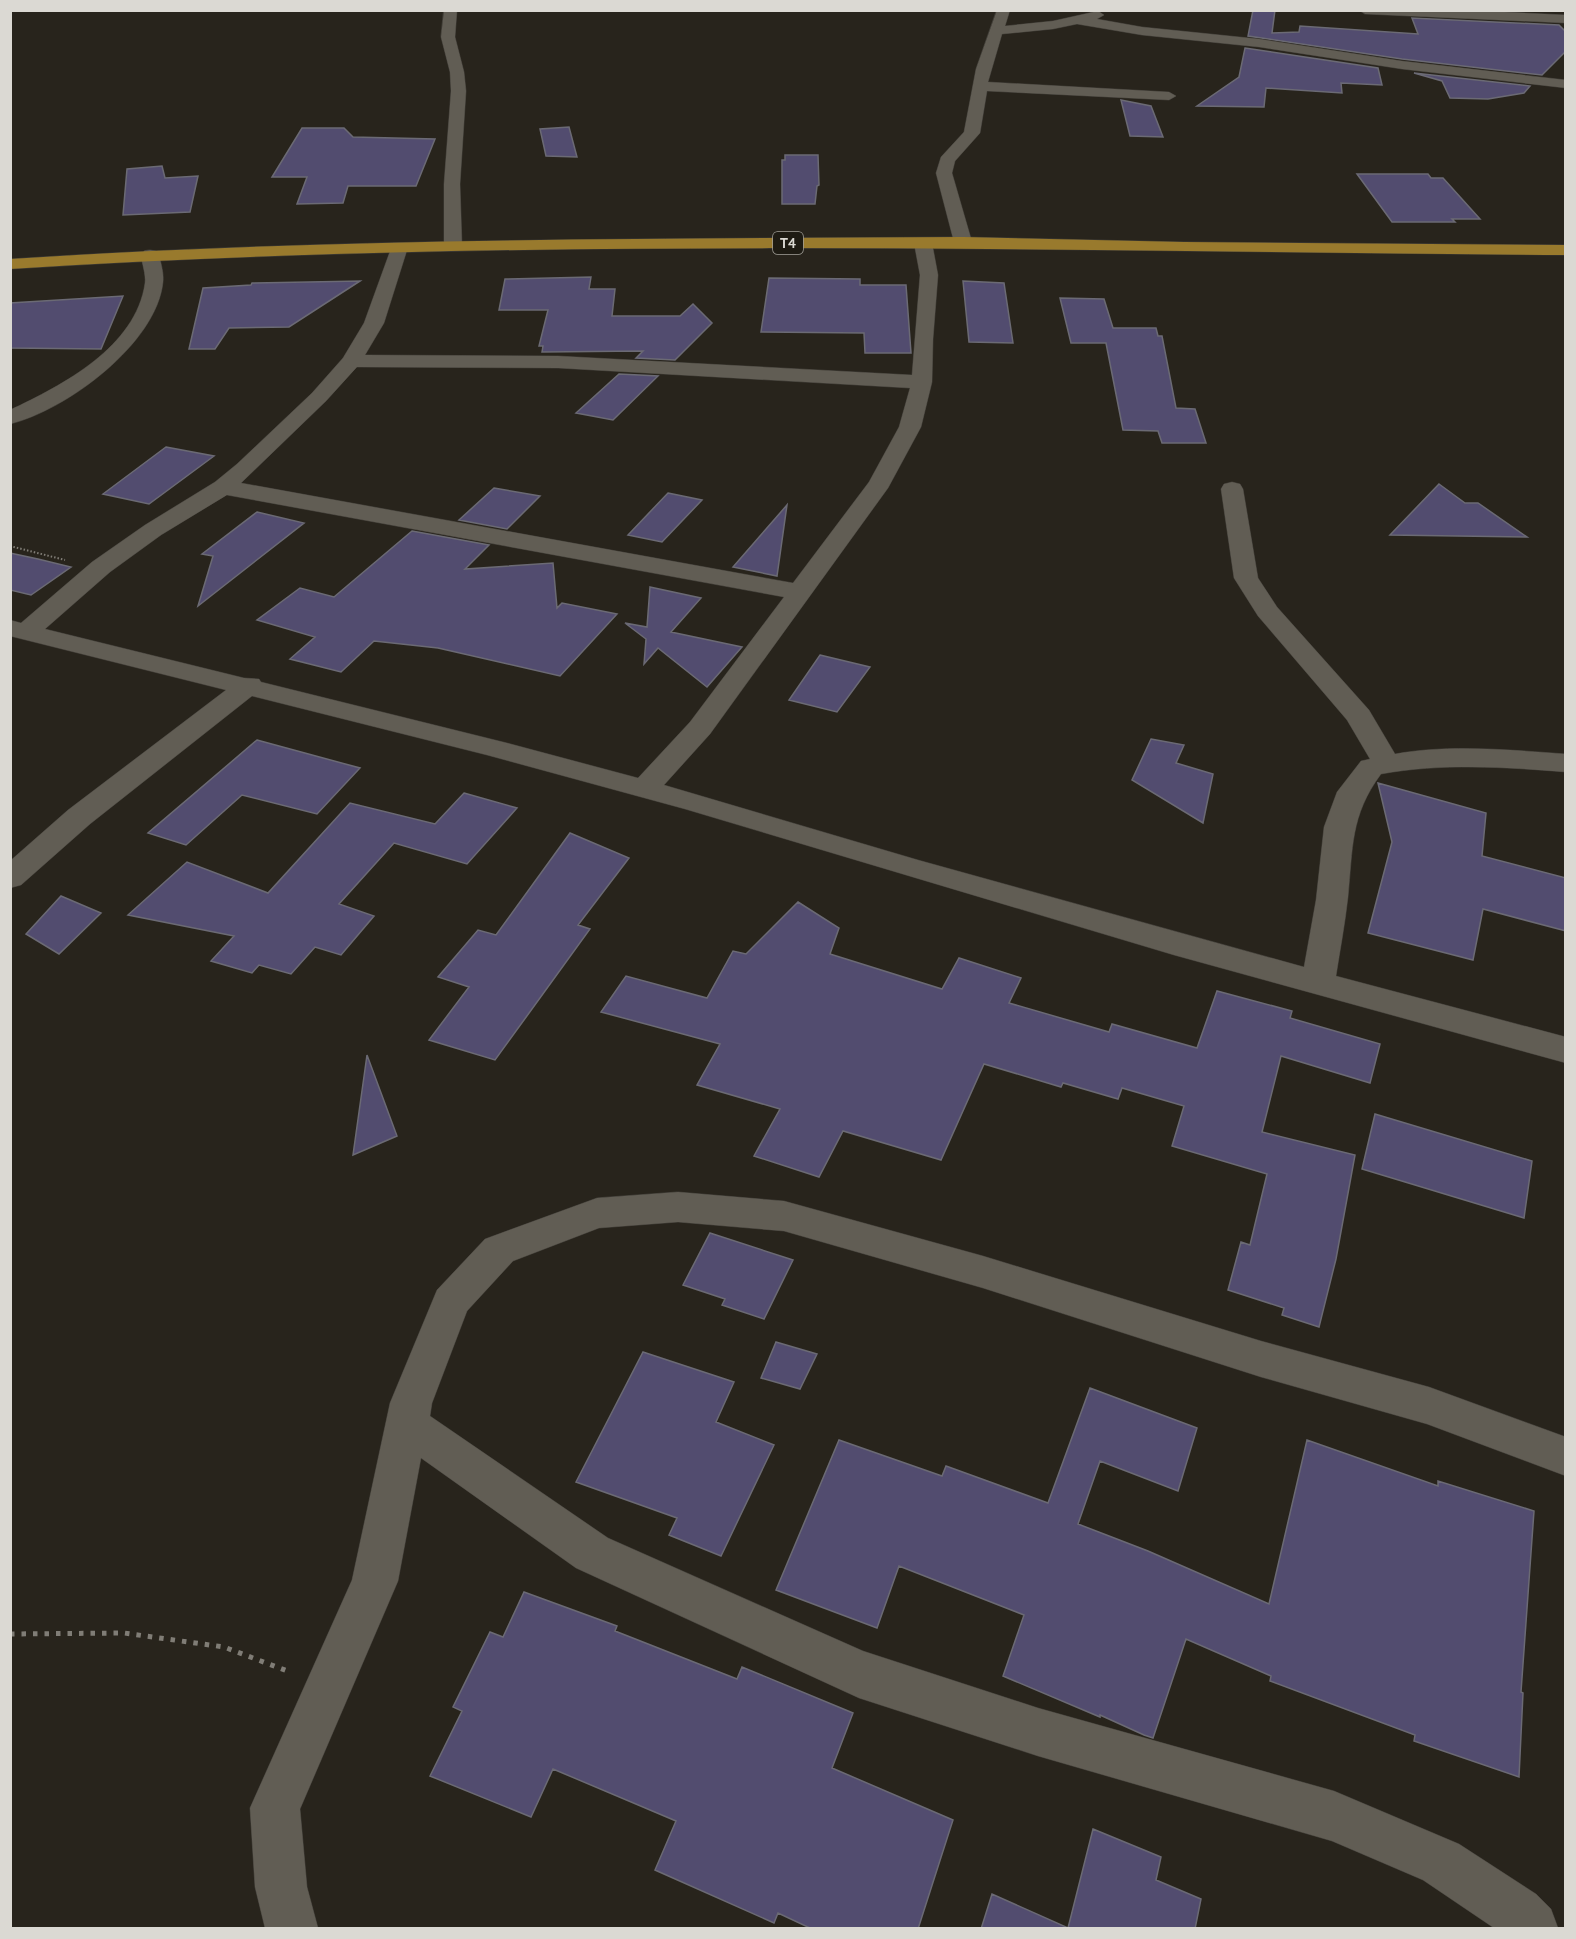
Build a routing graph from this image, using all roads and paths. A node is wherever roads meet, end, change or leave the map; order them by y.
1 (451, 10) edge
2 (1004, 10) edge
3 (1113, 10) edge
4 (1365, 10) edge
5 (1566, 19) edge
6 (1078, 20) junction
7 (996, 31) junction
8 (1566, 84) edge
9 (980, 86) junction
10 (1169, 96) dead end
11 (963, 242) junction
12 (923, 243) junction
13 (453, 246) junction
14 (399, 247) junction
15 (1566, 250) edge
16 (150, 255) junction
17 (10, 264) edge
18 (351, 361) junction
19 (922, 382) junction
20 (10, 418) edge
21 (223, 487) junction
22 (1232, 489) dead end
23 (10, 546) edge
24 (101, 567) junction
25 (799, 592) junction
26 (18, 630) edge
27 (249, 685) junction
28 (1566, 763) edge
29 (1387, 764) junction
30 (644, 789) junction
31 (10, 878) edge
32 (1318, 983) junction
33 (1566, 1050) edge
34 (407, 1424) junction
35 (1566, 1458) edge
36 (10, 1634) edge
37 (325, 1691) junction
38 (291, 1929) edge
39 (1532, 1929) edge

1 - 13 street
2 - 7 street
3 - 6 street
4 - 5 street
6 - 7 street
6 - 8 street
7 - 9 street
9 - 10 street
9 - 11 street
11 - 12 highway, T4
11 - 15 highway, T4
12 - 13 highway, T4
12 - 19 street
13 - 14 highway, T4
14 - 16 highway, T4
14 - 18 street
16 - 17 highway, T4
16 - 20 street
18 - 19 street
18 - 21 street
19 - 25 street
21 - 24 street
21 - 25 street
22 - 29 street
23 - 24 path
24 - 26 street
25 - 30 street
26 - 27 street
27 - 30 street
27 - 31 street
28 - 29 street
29 - 32 street
30 - 32 street
32 - 33 street
34 - 35 street
34 - 37 street
34 - 39 street
36 - 37 path
37 - 38 street

